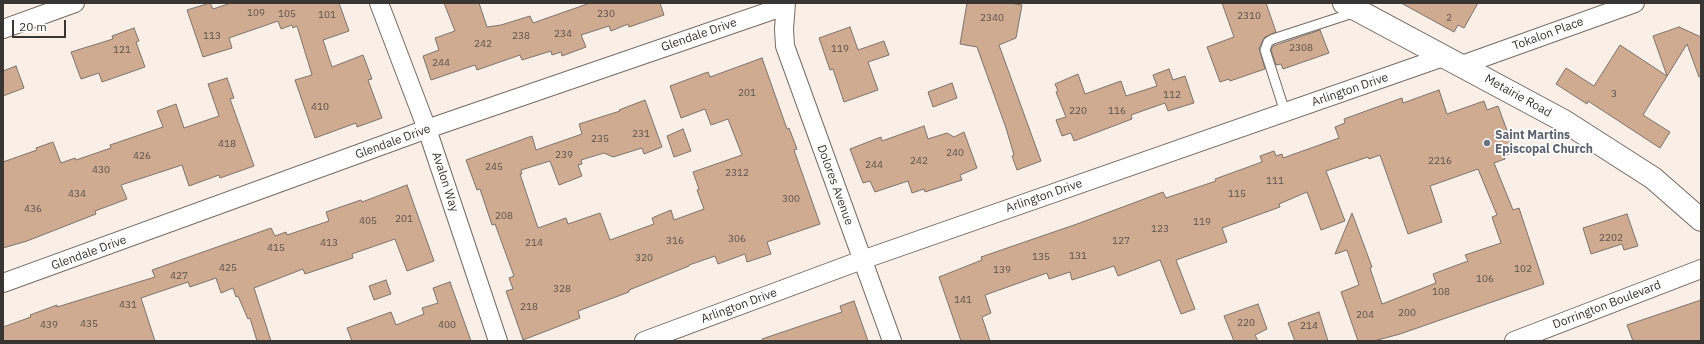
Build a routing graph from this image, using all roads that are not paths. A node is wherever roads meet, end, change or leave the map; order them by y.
1 (75, 3) edge
2 (379, 3) edge
3 (1635, 3) edge
4 (786, 4) edge
5 (1351, 7) edge
6 (784, 28) joint
7 (3, 29) edge
8 (1454, 61) junction
9 (1286, 112) junction
10 (427, 129) junction
11 (1701, 220) edge
12 (862, 260) junction
13 (1701, 269) edge
14 (3, 284) edge
15 (498, 341) edge
16 (644, 341) edge
17 (892, 341) edge
18 (1514, 341) edge

1 - 7 street
2 - 10 street, Avalon Way
3 - 8 street, Tokalon Place
4 - 6 street, Glendale Drive
4 - 10 street, Glendale Drive
5 - 8 main road, Metairie Road
5 - 9 lane
6 - 12 street, Dolores Avenue
8 - 9 street, Arlington Drive
8 - 11 main road, Metairie Road
9 - 12 street, Arlington Drive
10 - 14 street, Glendale Drive
10 - 15 street, Avalon Way
12 - 16 street, Arlington Drive
12 - 17 street, Dolores Avenue
13 - 18 street, Dorrington Boulevard

